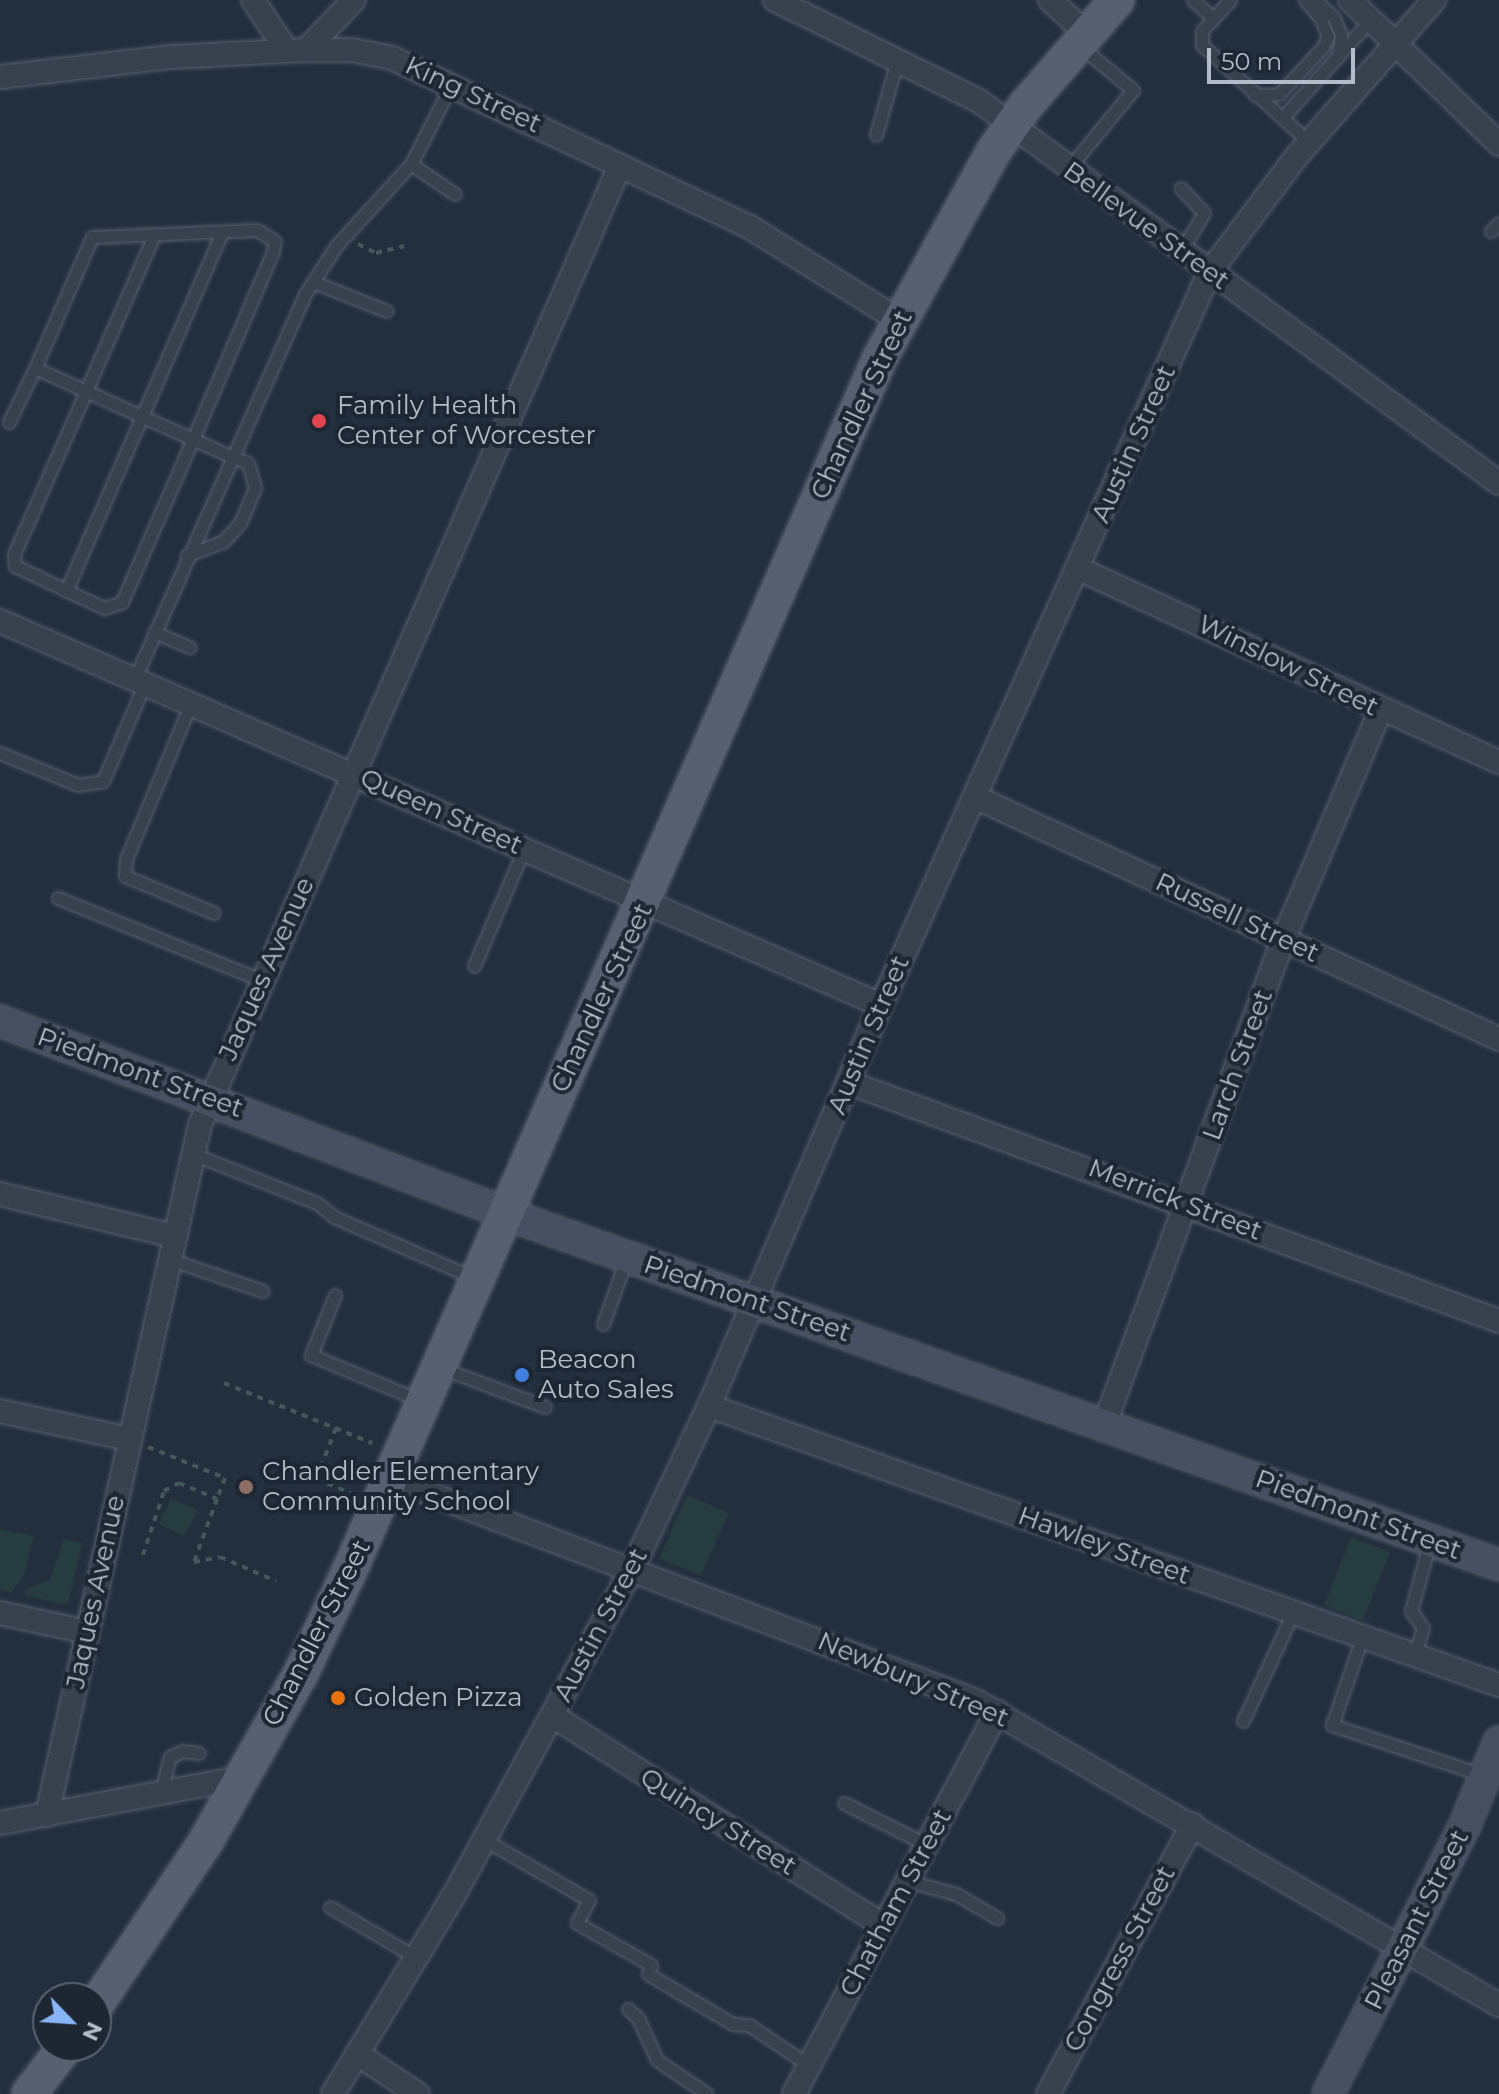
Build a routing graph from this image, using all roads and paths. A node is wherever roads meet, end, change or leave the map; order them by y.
1 (253, 0) edge
2 (354, 0) edge
3 (775, 0) edge
4 (1050, 0) edge
5 (1117, 0) edge
6 (1193, 0) edge
7 (1230, 0) edge
8 (1305, 0) edge
9 (1316, 0) edge
10 (1350, 0) edge
11 (1434, 0) edge
12 (1213, 18) junction
13 (1370, 20) junction
14 (1083, 39) junction
15 (1393, 42) junction
16 (296, 50) junction
17 (1338, 58) junction
18 (897, 61) junction
19 (0, 77) edge
20 (452, 85) junction
21 (1255, 95) junction
22 (1284, 116) junction
23 (1010, 127) junction
24 (1495, 133) edge
25 (876, 135) dead end
26 (1309, 142) junction
27 (411, 164) junction
28 (620, 166) junction
29 (1068, 169) junction
30 (1181, 188) dead end
31 (455, 194) dead end
32 (222, 232) junction
33 (154, 235) junction
34 (356, 242) dead end
35 (404, 246) dead end
36 (1180, 251) junction
37 (1209, 273) junction
38 (313, 282) junction
39 (387, 311) dead end
40 (900, 321) junction
41 (35, 368) junction
42 (86, 391) junction
43 (143, 417) junction
44 (9, 422) dead end
45 (193, 439) junction
46 (230, 456) junction
47 (1499, 483) edge
48 (187, 555) junction
49 (1077, 568) junction
50 (66, 591) junction
51 (0, 621) edge
52 (154, 632) junction
53 (190, 647) dead end
54 (140, 680) junction
55 (191, 702) junction
56 (1380, 711) junction
57 (0, 753) edge
58 (1499, 762) edge
59 (352, 773) junction
60 (975, 797) junction
61 (524, 848) junction
62 (58, 898) dead end
63 (645, 904) junction
64 (214, 913) dead end
65 (1283, 940) junction
66 (474, 966) dead end
67 (263, 981) junction
68 (881, 1005) junction
69 (0, 1021) edge
70 (1499, 1039) edge
71 (850, 1083) junction
72 (211, 1098) junction
73 (193, 1154) junction
74 (0, 1194) edge
75 (1188, 1206) junction
76 (505, 1212) junction
77 (171, 1247) junction
78 (627, 1257) junction
79 (476, 1279) junction
80 (263, 1291) dead end
81 (335, 1295) dead end
82 (752, 1302) junction
83 (1499, 1321) edge
84 (603, 1324) dead end
85 (438, 1367) junction
86 (224, 1383) dead end
87 (423, 1402) junction
88 (709, 1406) junction
89 (545, 1407) dead end
90 (0, 1411) edge
91 (1105, 1423) junction
92 (336, 1428) junction
93 (139, 1443) junction
94 (372, 1443) dead end
95 (391, 1479) junction
96 (351, 1493) dead end
97 (217, 1499) junction
98 (1430, 1541) junction
99 (143, 1555) dead end
100 (1499, 1565) edge
101 (632, 1569) junction
102 (276, 1581) dead end
103 (0, 1613) edge
104 (1293, 1613) junction
105 (87, 1632) junction
106 (1362, 1638) junction
107 (1414, 1656) junction
108 (1499, 1685) edge
109 (997, 1712) junction
110 (553, 1716) junction
111 (1243, 1721) dead end
112 (1499, 1742) edge
113 (199, 1753) dead end
114 (1485, 1776) junction
115 (241, 1778) junction
116 (161, 1792) junction
117 (844, 1803) dead end
118 (47, 1815) junction
119 (0, 1823) edge
120 (1193, 1824) junction
121 (485, 1840) junction
122 (927, 1845) junction
123 (908, 1881) junction
124 (330, 1907) dead end
125 (997, 1918) dead end
126 (884, 1926) junction
127 (1404, 1947) junction
128 (417, 1959) junction
129 (112, 1982) edge
130 (1499, 2005) edge
131 (628, 2009) dead end
132 (357, 2054) junction
133 (54, 2062) edge
134 (810, 2066) junction
135 (29, 2094) edge
136 (333, 2094) edge
137 (418, 2094) edge
138 (707, 2094) edge
139 (794, 2094) edge
140 (1048, 2094) edge
141 (1328, 2094) edge

1 - 16 street
2 - 16 street
3 - 18 street, Bellevue Street
4 - 14 street
5 - 14 main road, Chandler Street
6 - 12 lane
7 - 12 lane
8 - 21 lane
9 - 17 lane
10 - 13 street
11 - 15 street, Austin Street
12 - 21 lane
13 - 15 street
13 - 17 lane
14 - 23 main road, Chandler Street
14 - 29 lane
15 - 24 street
15 - 26 street, Austin Street
16 - 19 street, King Street
16 - 20 street, King Street
17 - 22 lane
18 - 23 street, Bellevue Street
18 - 25 lane
20 - 27 lane
20 - 28 street, King Street
21 - 22 lane
22 - 26 lane
23 - 29 street, Bellevue Street
23 - 40 main road, Chandler Street
26 - 37 street, Austin Street
27 - 31 lane
27 - 38 lane
28 - 40 street, King Street
28 - 59 street, Jaques Avenue
29 - 36 street, Bellevue Street
30 - 36 lane
32 - 33 lane
32 - 43 lane
32 - 45 lane
33 - 41 lane
33 - 42 lane
34 - 35 path
36 - 37 street, Bellevue Street
37 - 47 street, Bellevue Street
37 - 49 street, Austin Street
38 - 39 lane
38 - 46 lane
40 - 63 main road, Chandler Street
41 - 42 lane
41 - 44 lane
42 - 43 lane
42 - 50 lane
43 - 45 lane
43 - 50 lane
45 - 46 lane
45 - 50 lane
46 - 48 lane
46 - 48 lane
48 - 52 lane
49 - 56 street, Winslow Street
49 - 60 street, Austin Street
51 - 54 street, Queen Street
52 - 53 lane
52 - 54 lane
54 - 55 street, Queen Street
54 - 57 lane
55 - 59 street, Queen Street
55 - 64 lane
56 - 58 street, Winslow Street
56 - 65 street, Larch Street
59 - 61 street, Queen Street
59 - 67 street, Jaques Avenue
60 - 65 street, Russell Street
60 - 68 street, Austin Street
61 - 63 street, Queen Street
61 - 66 lane
62 - 67 lane
63 - 68 street, Queen Street
63 - 76 main road, Chandler Street
65 - 70 street, Russell Street
65 - 75 street, Larch Street
67 - 72 street, Jaques Avenue
68 - 71 street, Austin Street
69 - 72 street, Piedmont Street
71 - 75 street, Merrick Street
71 - 82 street, Austin Street
72 - 73 street, Jaques Avenue
72 - 76 street, Piedmont Street
73 - 77 street, Jaques Avenue
73 - 79 lane
74 - 77 street
75 - 83 street, Merrick Street
75 - 91 street, Larch Street
76 - 78 street, Piedmont Street
76 - 79 main road, Chandler Street
77 - 80 lane
77 - 93 street, Jaques Avenue
78 - 82 street, Piedmont Street
78 - 84 lane
79 - 85 main road, Chandler Street
81 - 87 lane
82 - 88 street, Austin Street
82 - 91 street, Piedmont Street
85 - 87 main road, Chandler Street
85 - 89 lane
86 - 92 path
87 - 95 main road, Chandler Street
88 - 101 street, Austin Street
88 - 104 street, Hawley Street
90 - 93 street
91 - 98 street, Piedmont Street
92 - 94 path
92 - 96 path
93 - 97 path
93 - 105 street, Jaques Avenue
95 - 101 street, Newbury Street
95 - 115 main road, Chandler Street
97 - 99 path
97 - 102 path
98 - 100 street, Piedmont Street
98 - 107 lane
101 - 109 street, Newbury Street
101 - 110 street, Austin Street
103 - 105 street
104 - 106 street, Hawley Street
104 - 111 lane
105 - 118 street, Jaques Avenue
106 - 107 street, Hawley Street
106 - 114 lane
107 - 108 street, Hawley Street
109 - 120 street, Newbury Street
109 - 122 street, Chatham Street
110 - 121 street, Austin Street
110 - 126 street, Quincy Street
112 - 114 street, Pleasant Street
113 - 116 lane
114 - 127 street, Pleasant Street
115 - 116 street
115 - 129 main road, Chandler Street
116 - 118 street
117 - 122 lane
118 - 119 street
120 - 127 street, Newbury Street
120 - 140 street, Congress Street
121 - 128 street, Austin Street
121 - 134 lane
122 - 123 street, Chatham Street
123 - 125 lane
123 - 126 street, Chatham Street
124 - 128 lane
126 - 134 street, Chatham Street
127 - 130 street, Newbury Street
127 - 141 street, Pleasant Street
128 - 132 street, Austin Street
131 - 138 lane
132 - 136 street, Austin Street
132 - 137 street
133 - 135 main road
134 - 139 street, Chatham Street

